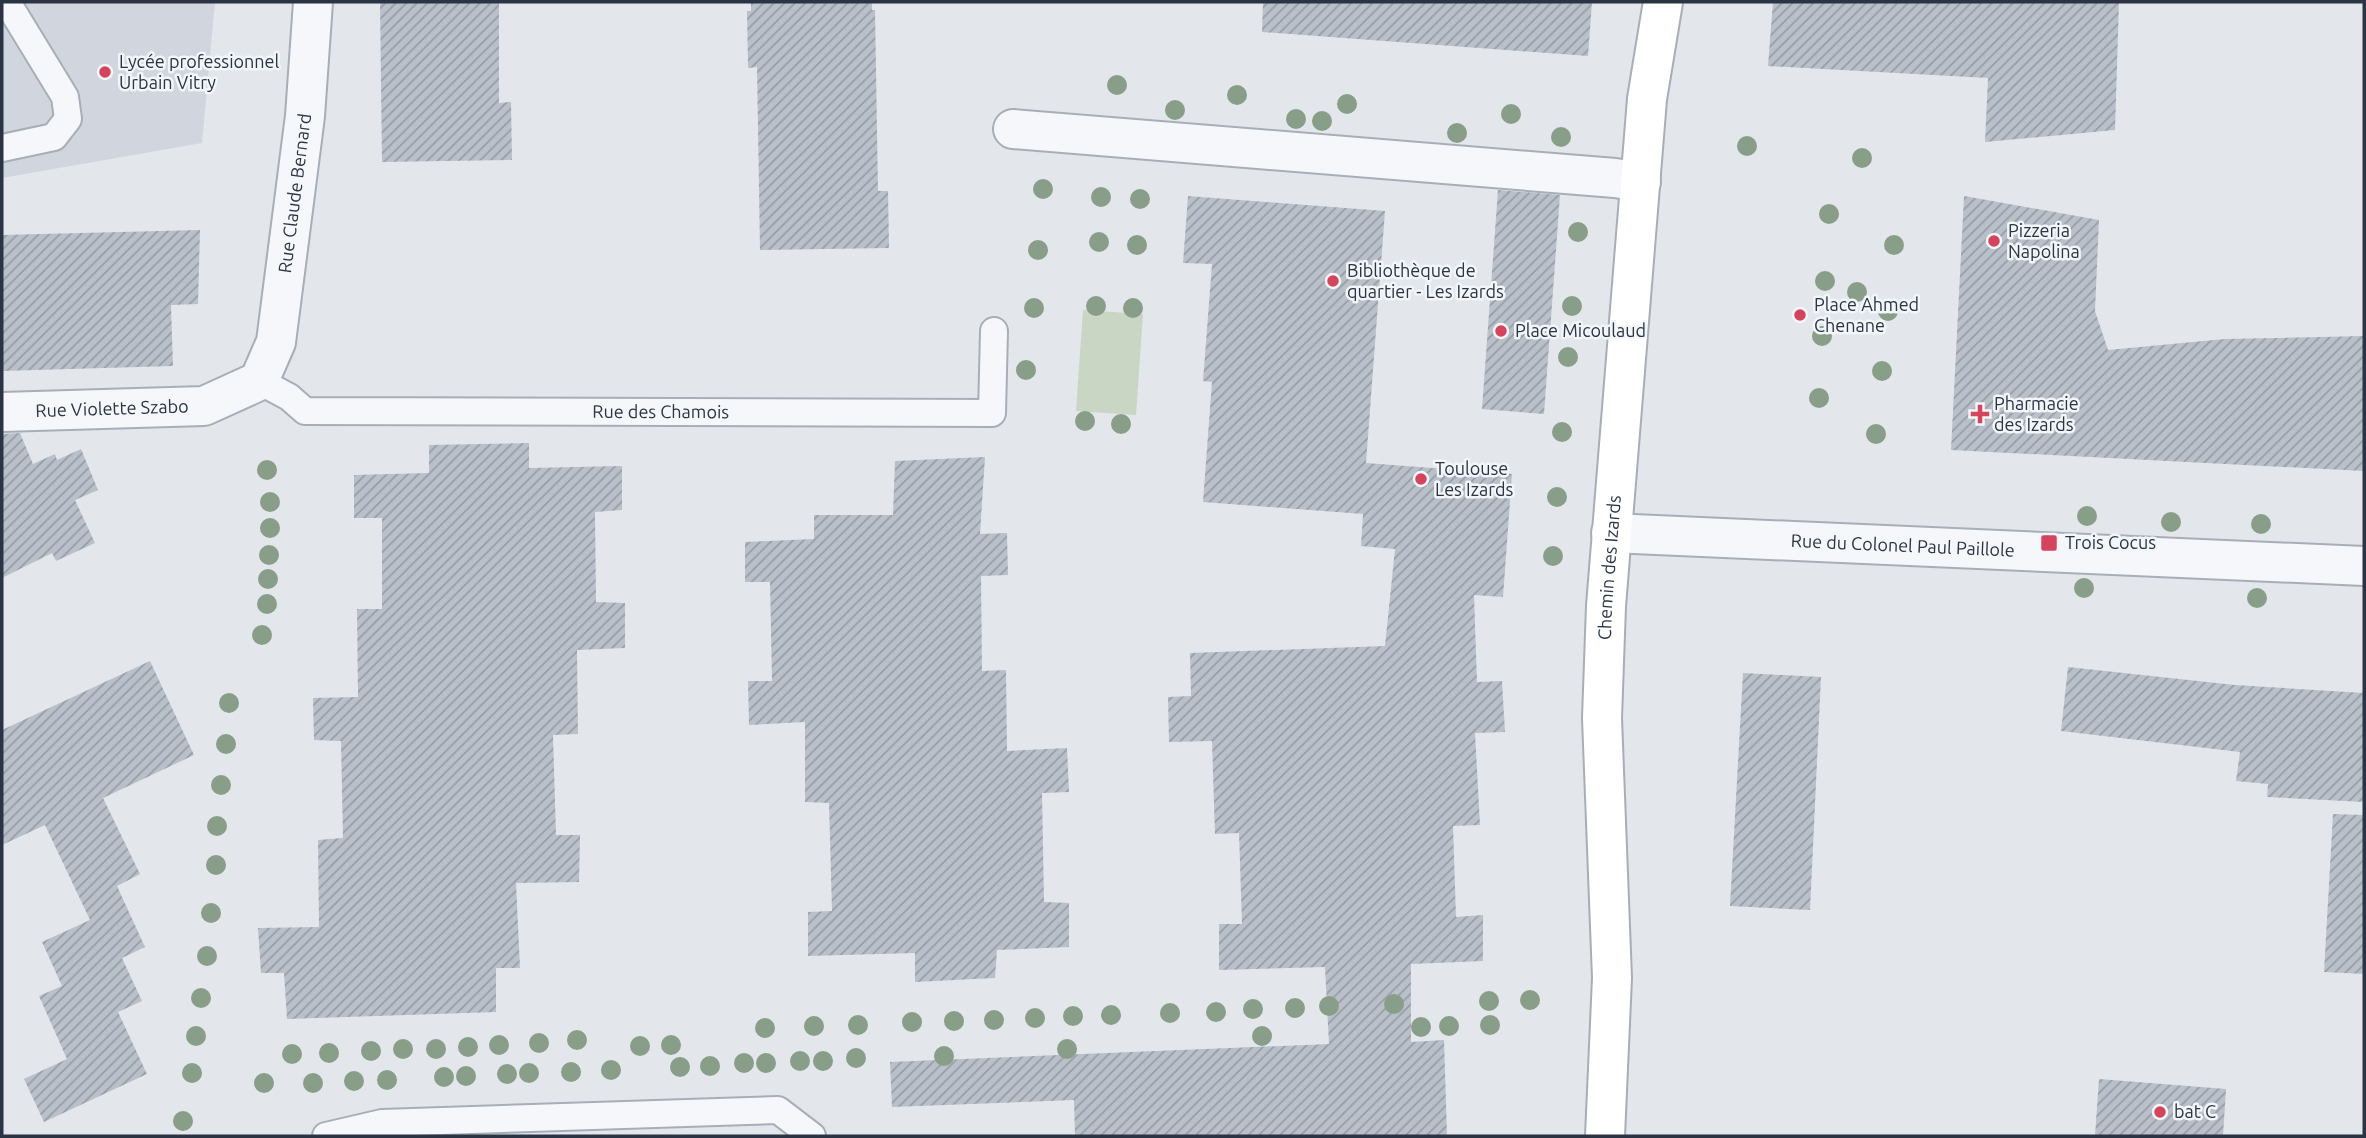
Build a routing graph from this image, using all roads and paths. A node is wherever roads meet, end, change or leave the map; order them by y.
1 (7, 2) edge
2 (313, 2) edge
3 (1663, 2) edge
4 (1013, 129) dead end
5 (2, 148) edge
6 (1641, 182) junction
7 (994, 331) dead end
8 (260, 381) junction
9 (2, 412) edge
10 (1611, 533) junction
11 (2364, 566) edge
12 (326, 1136) edge
13 (812, 1136) edge
14 (1605, 1136) edge

1 - 5 lane
2 - 8 street, Rue Claude Bernard
3 - 6 street, Chemin des Izards
4 - 6 street
6 - 10 street, Chemin des Izards
7 - 8 lane, Rue des Chamois
8 - 9 street, Rue Violette Szabo
10 - 11 street, Rue du Colonel Paul Paillole
10 - 14 street, Chemin des Izards
12 - 13 lane

